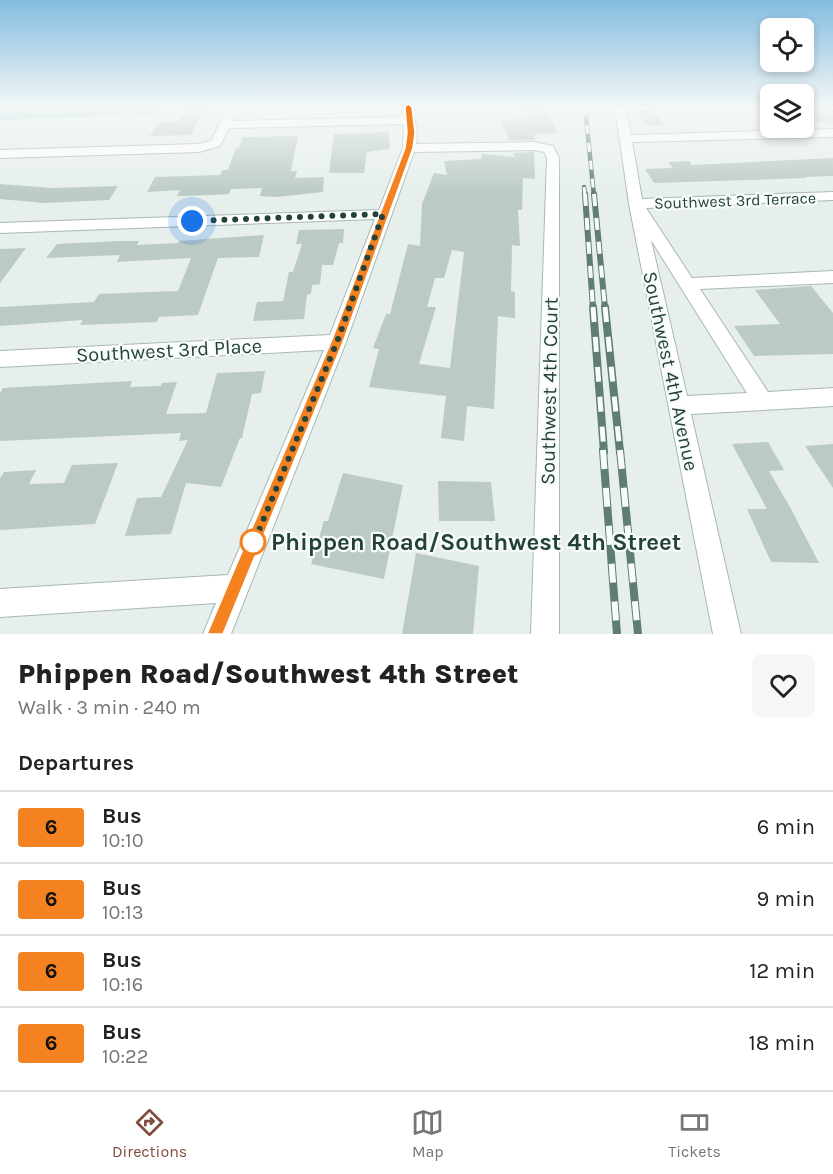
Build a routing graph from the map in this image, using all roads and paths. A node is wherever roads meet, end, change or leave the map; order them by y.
1 (219, 137) edge
2 (409, 137) edge
3 (709, 137) edge
4 (625, 139) joint
5 (409, 148) junction
6 (0, 154) edge
7 (833, 196) edge
8 (636, 204) junction
9 (383, 214) junction
10 (0, 228) edge
11 (833, 277) edge
12 (689, 284) junction
13 (337, 342) junction
14 (0, 359) edge
15 (833, 397) edge
16 (763, 401) junction
17 (678, 406) junction
18 (235, 588) junction
19 (0, 603) edge
20 (217, 634) edge
21 (545, 634) edge
22 (727, 634) edge

1 - 6 street
2 - 5 street
3 - 4 street
4 - 8 street, Southwest 4th Avenue
5 - 9 street
5 - 21 street, Southwest 4th Court
7 - 8 street, Southwest 3rd Terrace
8 - 12 street
8 - 17 street, Southwest 4th Avenue
9 - 10 street
9 - 13 street
11 - 12 street
12 - 16 street
13 - 14 street, Southwest 3rd Place
13 - 18 street
15 - 16 street
16 - 17 street
17 - 22 street, Southwest 4th Avenue
18 - 19 street
18 - 20 street

